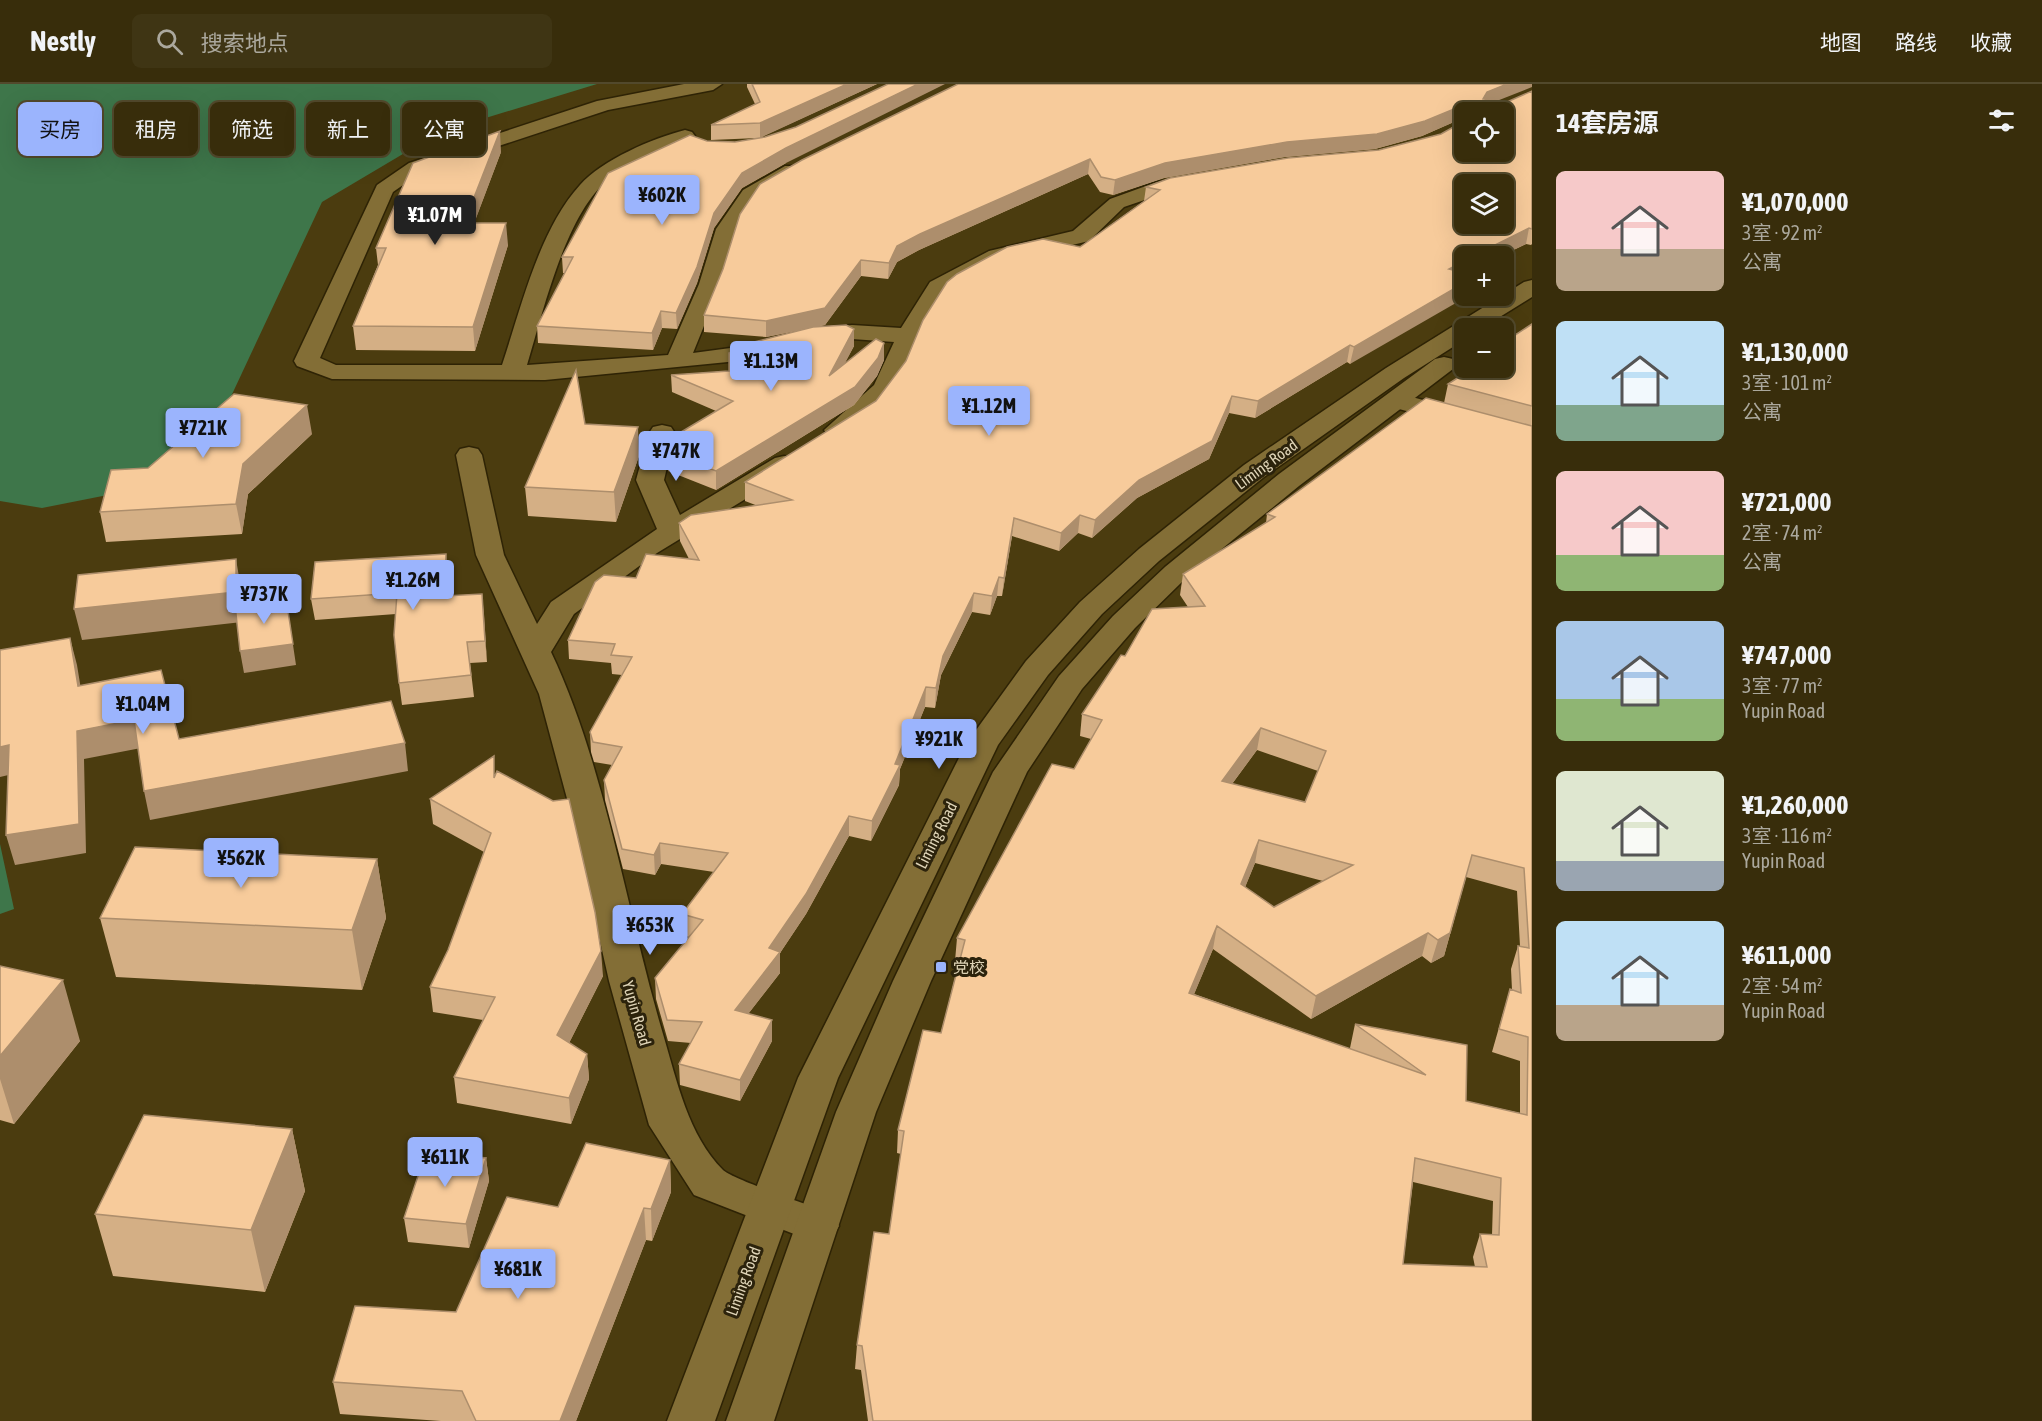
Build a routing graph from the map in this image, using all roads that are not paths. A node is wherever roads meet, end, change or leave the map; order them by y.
1 (721, 89) edge
2 (637, 97) junction
3 (672, 108) junction
4 (815, 158) edge
5 (1208, 178) edge
6 (1532, 287) edge
7 (1532, 308) edge
8 (1483, 318) edge
9 (1514, 319) edge
10 (908, 336) junction
11 (1454, 336) edge
12 (1454, 358) edge
13 (677, 362) junction
14 (512, 373) junction
15 (1397, 401) junction
16 (662, 433) dead end
17 (1532, 437) edge
18 (469, 455) dead end
19 (673, 532) junction
20 (535, 652) junction
21 (770, 1208) junction
22 (817, 1226) junction
23 (691, 1421) edge
24 (750, 1421) edge

1 - 2 street
1 - 3 street
2 - 3 street
2 - 14 street
3 - 14 street
4 - 13 street
5 - 10 street
6 - 8 street, Liming Road
7 - 9 street
10 - 13 street
10 - 19 street
11 - 21 street, Liming Road
12 - 15 street, Liming Road
13 - 14 street
15 - 17 street
15 - 22 street, Liming Road
16 - 19 street
18 - 20 street, Yupin Road
19 - 20 street
20 - 21 street, Yupin Road
21 - 22 street, Yupin Road
21 - 23 street, Liming Road
22 - 24 street, Liming Road

